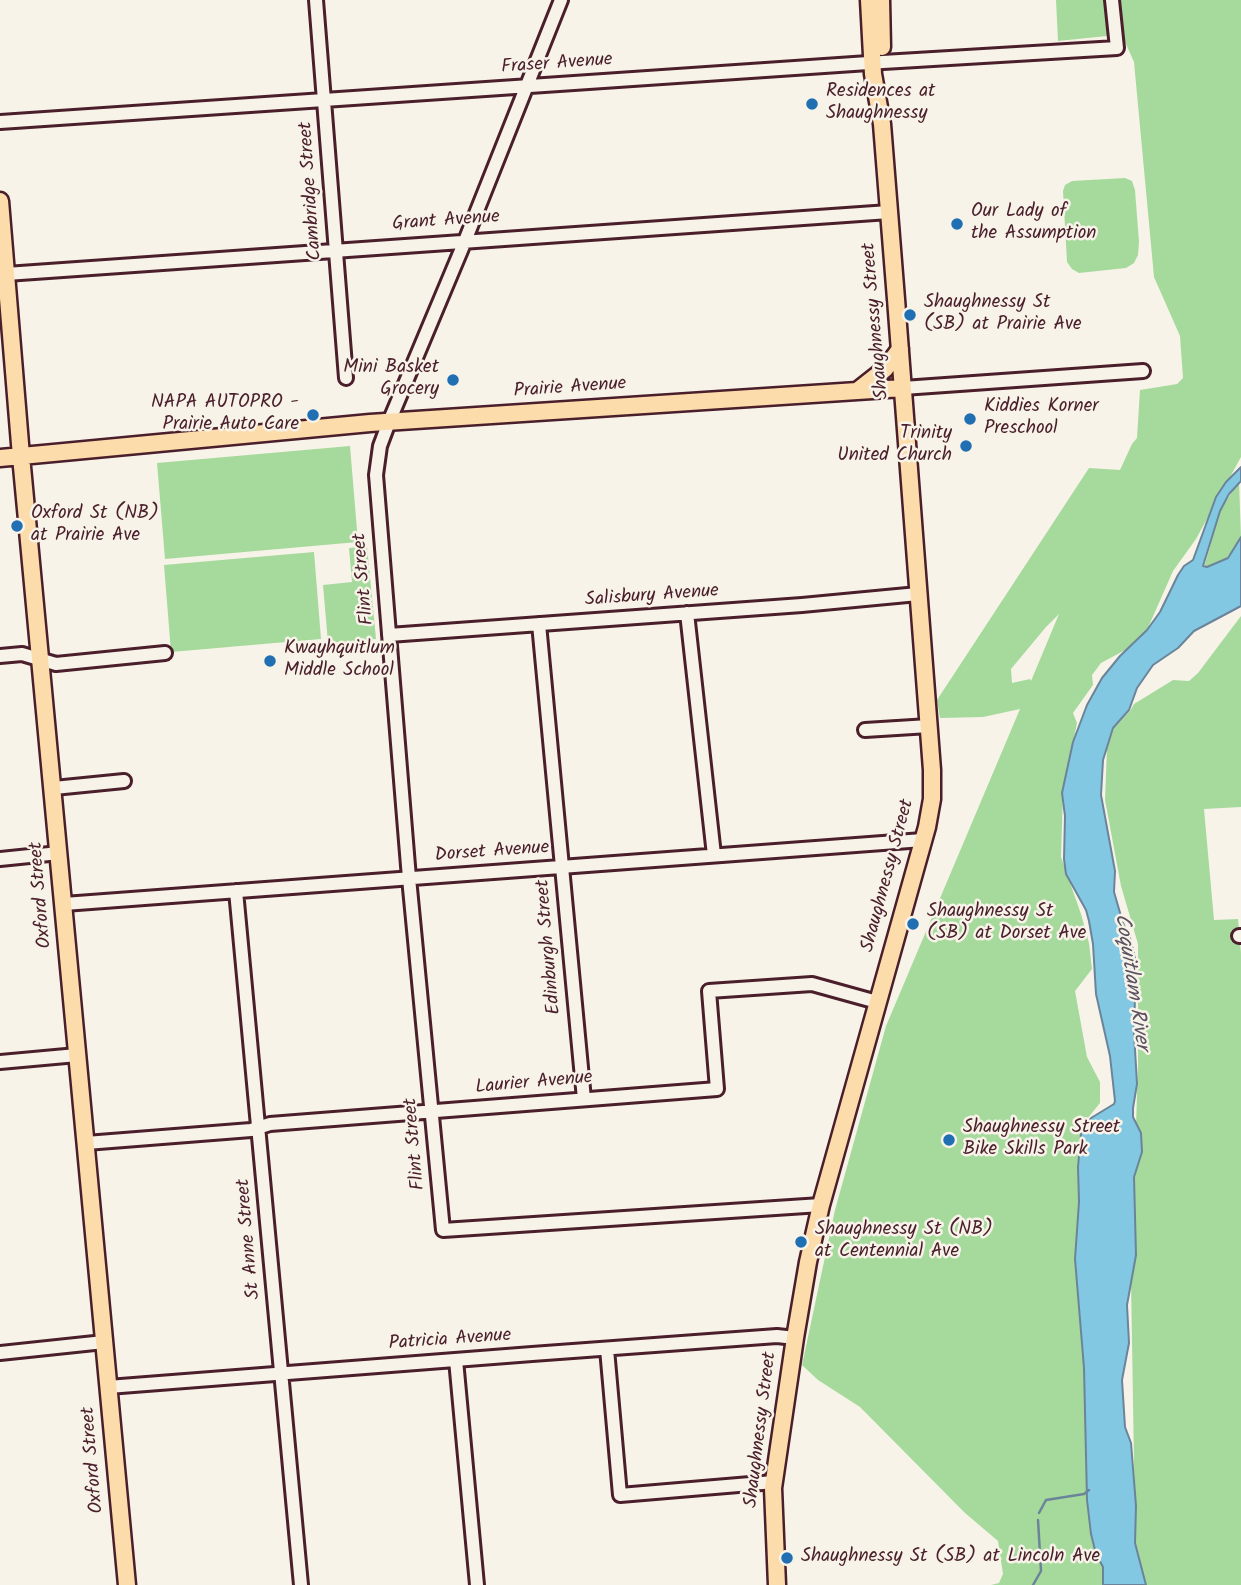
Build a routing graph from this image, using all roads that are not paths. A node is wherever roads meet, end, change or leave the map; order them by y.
1 (316, 0) edge
2 (561, 0) edge
3 (869, 0) edge
4 (881, 0) edge
5 (1112, 0) edge
6 (878, 62) junction
7 (525, 87) junction
8 (325, 100) junction
9 (0, 122) edge
10 (0, 201) edge
11 (889, 212) junction
12 (465, 241) junction
13 (336, 249) junction
14 (6, 274) junction
15 (900, 349) junction
16 (1143, 371) dead end
17 (346, 378) dead end
18 (903, 388) junction
19 (857, 391) junction
20 (389, 422) junction
21 (21, 456) junction
22 (0, 458) edge
23 (918, 594) junction
24 (687, 613) junction
25 (539, 624) junction
26 (389, 635) junction
27 (165, 653) dead end
28 (0, 656) edge
29 (41, 660) junction
30 (929, 726) junction
31 (865, 730) dead end
32 (124, 781) dead end
33 (54, 789) junction
34 (923, 840) junction
35 (59, 853) junction
36 (714, 855) junction
37 (0, 859) edge
38 (562, 867) junction
39 (409, 878) junction
40 (236, 891) junction
41 (64, 904) junction
42 (877, 1002) junction
43 (77, 1055) junction
44 (0, 1062) edge
45 (584, 1100) junction
46 (433, 1112) junction
47 (260, 1127) junction
48 (86, 1143) junction
49 (821, 1205) junction
50 (794, 1338) junction
51 (104, 1342) junction
52 (607, 1349) junction
53 (0, 1353) edge
54 (456, 1360) junction
55 (282, 1373) junction
56 (108, 1387) junction
57 (774, 1482) junction
58 (127, 1585) edge
59 (301, 1585) edge
60 (477, 1585) edge
61 (777, 1585) edge

1 - 8 street, Cambridge Street
2 - 7 street, Flint Street
3 - 6 main road, Shaughnessy Street
4 - 6 main road, Shaughnessy Street
5 - 6 street, Fraser Avenue
6 - 7 street, Fraser Avenue
6 - 11 main road, Shaughnessy Street
7 - 8 street, Fraser Avenue
7 - 12 street, Flint Street
8 - 9 street, Fraser Avenue
8 - 13 street, Cambridge Street
10 - 14 main road, Oxford Street
11 - 12 street, Grant Avenue
11 - 15 main road, Shaughnessy Street
12 - 13 street, Grant Avenue
12 - 20 street, Flint Street
13 - 14 street, Grant Avenue
13 - 17 street, Cambridge Street
14 - 21 main road, Oxford Street
15 - 18 main road, Shaughnessy Street
15 - 19 main road
16 - 18 street, Prairie Avenue
18 - 19 main road, Prairie Avenue
18 - 23 main road, Shaughnessy Street
19 - 20 main road, Prairie Avenue
20 - 21 main road, Prairie Avenue
20 - 26 street, Flint Street
21 - 22 main road, Prairie Avenue
21 - 29 main road, Oxford Street
23 - 24 street, Salisbury Avenue
23 - 30 main road, Shaughnessy Street
24 - 25 street, Salisbury Avenue
24 - 36 street
25 - 26 street, Salisbury Avenue
25 - 38 street, Edinburgh Street
26 - 39 street, Flint Street
27 - 29 street
28 - 29 street
29 - 33 main road, Oxford Street
30 - 31 street
30 - 34 main road, Shaughnessy Street
32 - 33 street
33 - 35 main road, Oxford Street
34 - 36 street, Dorset Avenue
34 - 42 main road, Shaughnessy Street
35 - 37 street
35 - 41 main road, Oxford Street
36 - 38 street, Dorset Avenue
38 - 39 street, Dorset Avenue
38 - 45 street, Edinburgh Street
39 - 40 street, Dorset Avenue
39 - 46 street, Flint Street
40 - 41 street, Dorset Avenue
40 - 47 street, St Anne Street
41 - 43 main road, Oxford Street
42 - 45 street, Laurier Avenue
42 - 49 main road, Shaughnessy Street
43 - 44 street
43 - 48 main road, Oxford Street
45 - 46 street, Laurier Avenue
46 - 47 street, Laurier Avenue
46 - 49 street, Flint Street
47 - 48 street, Laurier Avenue
47 - 55 street, St Anne Street
48 - 51 main road, Oxford Street
49 - 50 main road, Shaughnessy Street
50 - 52 street, Patricia Avenue
50 - 57 main road, Shaughnessy Street
51 - 53 street
51 - 56 main road, Oxford Street
52 - 54 street, Patricia Avenue
52 - 57 street
54 - 55 street, Patricia Avenue
54 - 60 street
55 - 56 street, Patricia Avenue
55 - 59 street, St Anne Street
56 - 58 main road, Oxford Street
57 - 61 main road, Shaughnessy Street

